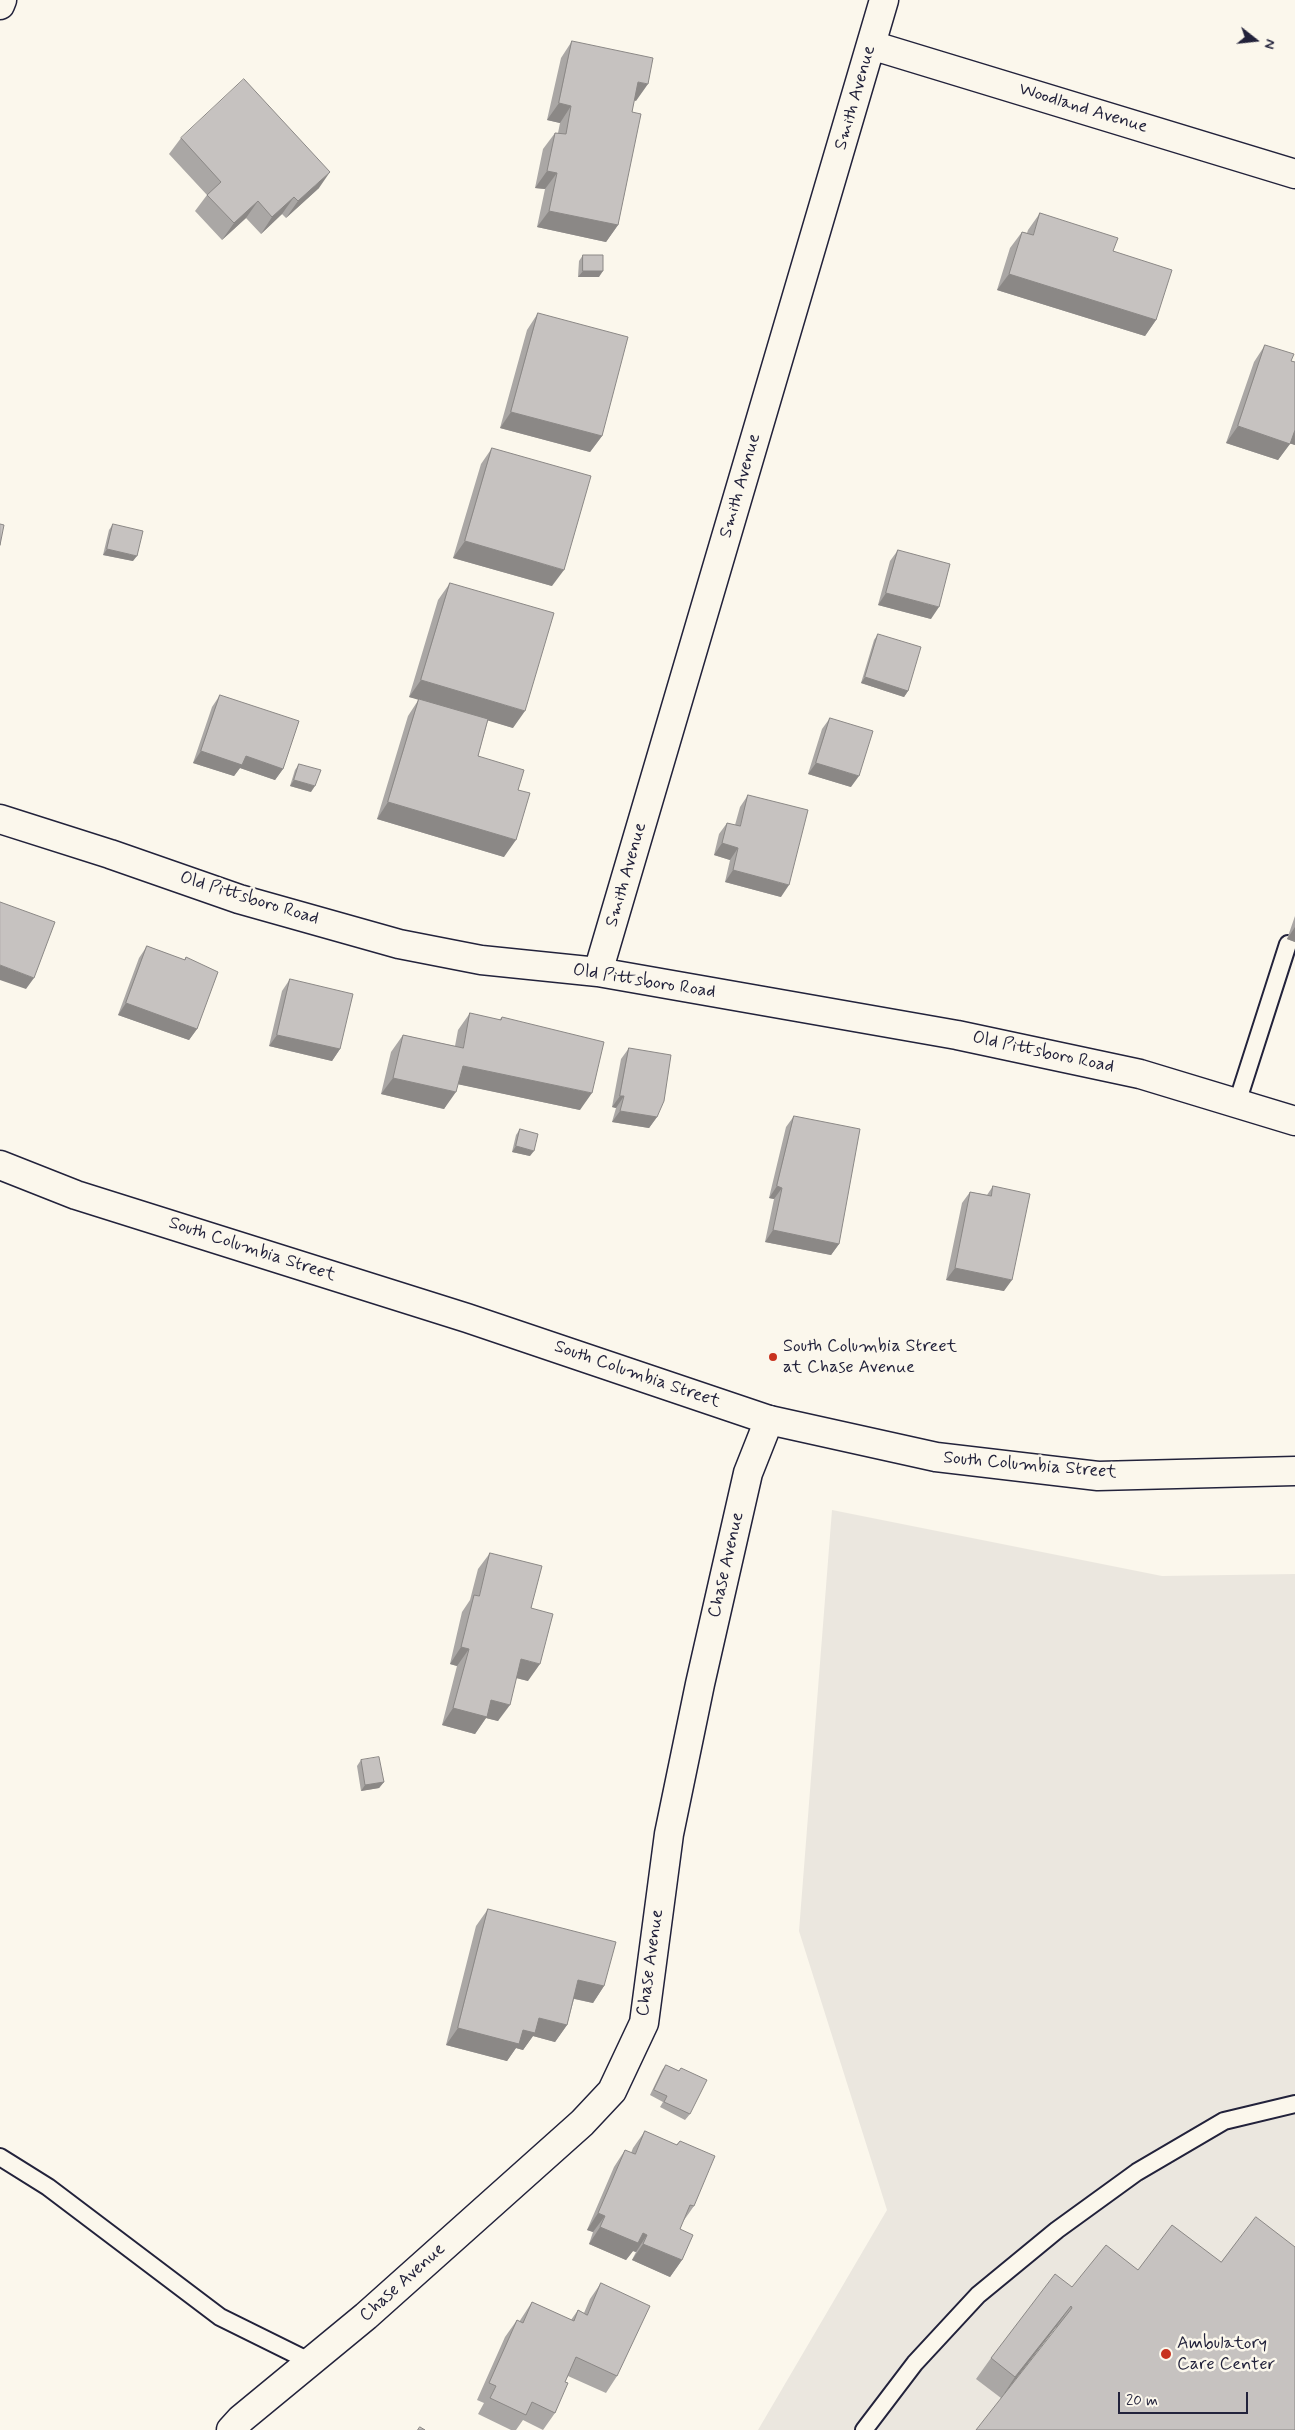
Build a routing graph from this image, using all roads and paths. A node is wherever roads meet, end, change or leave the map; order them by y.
1 (2, 0) edge
2 (884, 0) edge
3 (0, 5) edge
4 (871, 45) junction
5 (1295, 174) edge
6 (0, 819) edge
7 (1288, 944) dead end
8 (598, 972) junction
9 (1237, 1104) junction
10 (1295, 1121) edge
11 (0, 1165) edge
12 (769, 1420) junction
13 (1295, 1471) edge
14 (1295, 2104) edge
15 (0, 2157) edge
16 (311, 2362) junction
17 (231, 2430) edge
18 (864, 2430) edge

1 - 3 street
2 - 4 street, Smith Avenue
4 - 5 street, Woodland Avenue
4 - 8 street, Smith Avenue
6 - 8 street, Old Pittsboro Road
7 - 9 lane
8 - 9 street, Old Pittsboro Road
9 - 10 street, Old Pittsboro Road
11 - 12 street, South Columbia Street
12 - 13 street, South Columbia Street
12 - 16 street, Chase Avenue
14 - 18 lane
15 - 16 lane
16 - 17 street, Chase Avenue

